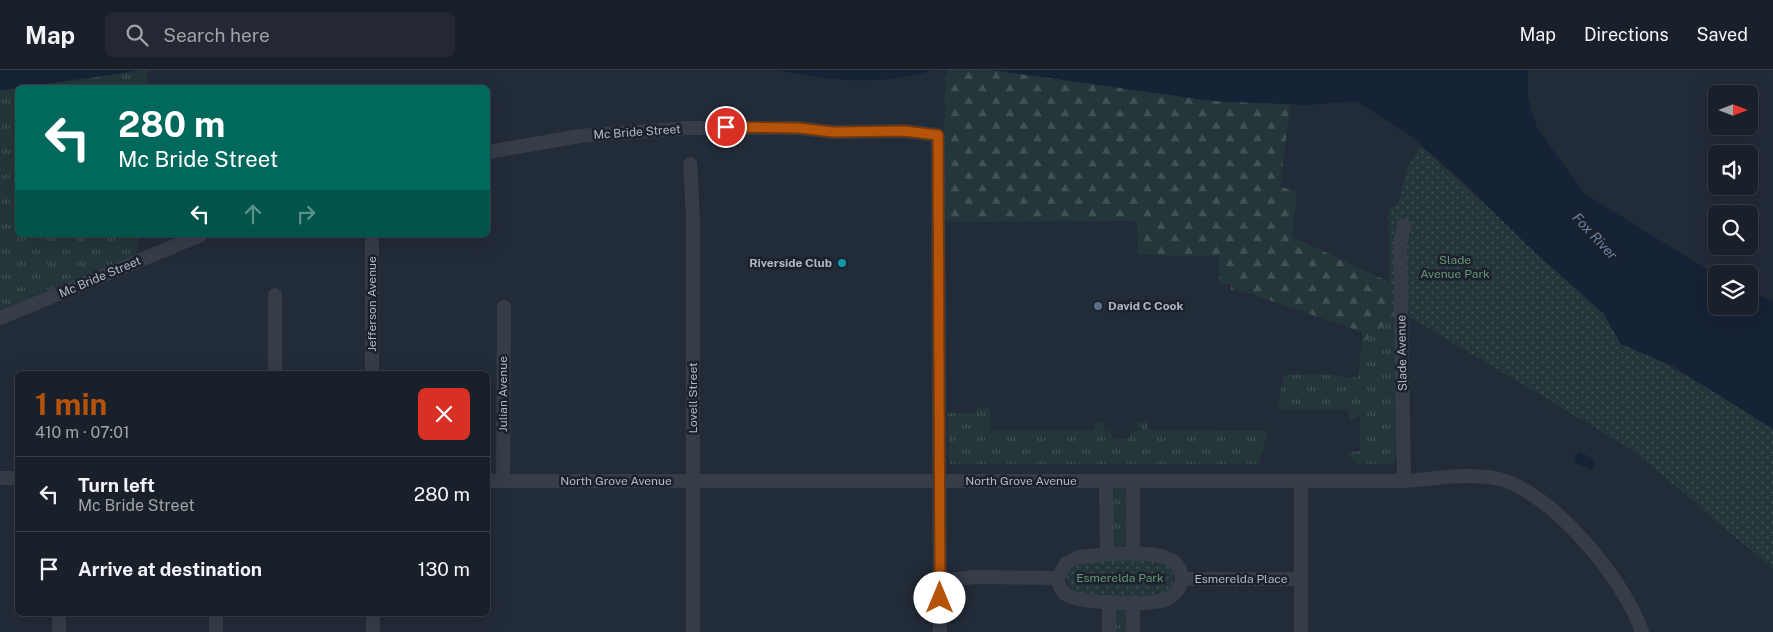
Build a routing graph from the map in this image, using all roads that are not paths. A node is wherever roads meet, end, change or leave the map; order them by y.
1 (490, 152) edge
2 (690, 164) dead end
3 (1404, 225) dead end
4 (196, 237) edge
5 (372, 237) edge
6 (275, 295) dead end
7 (504, 307) dead end
8 (0, 318) edge
9 (275, 371) edge
10 (372, 371) edge
11 (0, 478) edge
12 (15, 478) edge
13 (940, 480) junction
14 (490, 481) edge
15 (503, 481) junction
16 (693, 481) junction
17 (1106, 481) junction
18 (1133, 481) junction
19 (1301, 481) junction
20 (1404, 481) junction
21 (1108, 554) junction
22 (1133, 554) junction
23 (1058, 578) junction
24 (1182, 579) junction
25 (1301, 579) junction
26 (940, 581) junction
27 (1109, 602) junction
28 (1133, 602) junction
29 (59, 616) edge
30 (216, 616) edge
31 (372, 616) edge
32 (59, 632) edge
33 (216, 632) edge
34 (373, 632) edge
35 (693, 632) edge
36 (940, 632) edge
37 (1109, 632) edge
38 (1133, 632) edge
39 (1301, 632) edge
40 (1642, 632) edge

1 - 13 street, Mc Bride Street
2 - 16 street, Lovell Street
3 - 20 street, Slade Avenue
4 - 8 street, Mc Bride Street
5 - 10 street, Jefferson Avenue
6 - 9 street
7 - 15 street, Julian Avenue
11 - 12 street
13 - 16 street, North Grove Avenue
13 - 17 street, North Grove Avenue
13 - 26 street
14 - 15 street, North Grove Avenue
15 - 16 street, North Grove Avenue
16 - 35 street, Lovell Street
17 - 18 street, North Grove Avenue
17 - 21 street
18 - 19 street, North Grove Avenue
18 - 22 street
19 - 20 street, North Grove Avenue
19 - 25 street
20 - 40 street, North Grove Avenue
21 - 22 street, Esmerelda Place
21 - 23 street, Esmerelda Place
22 - 24 street, Esmerelda Place
23 - 26 street
23 - 27 street, Esmerelda Place
24 - 25 street, Esmerelda Place
24 - 28 street, Esmerelda Place
25 - 39 street
26 - 36 street
27 - 28 street, Esmerelda Place
27 - 37 street
28 - 38 street
29 - 32 street
30 - 33 street
31 - 34 street

